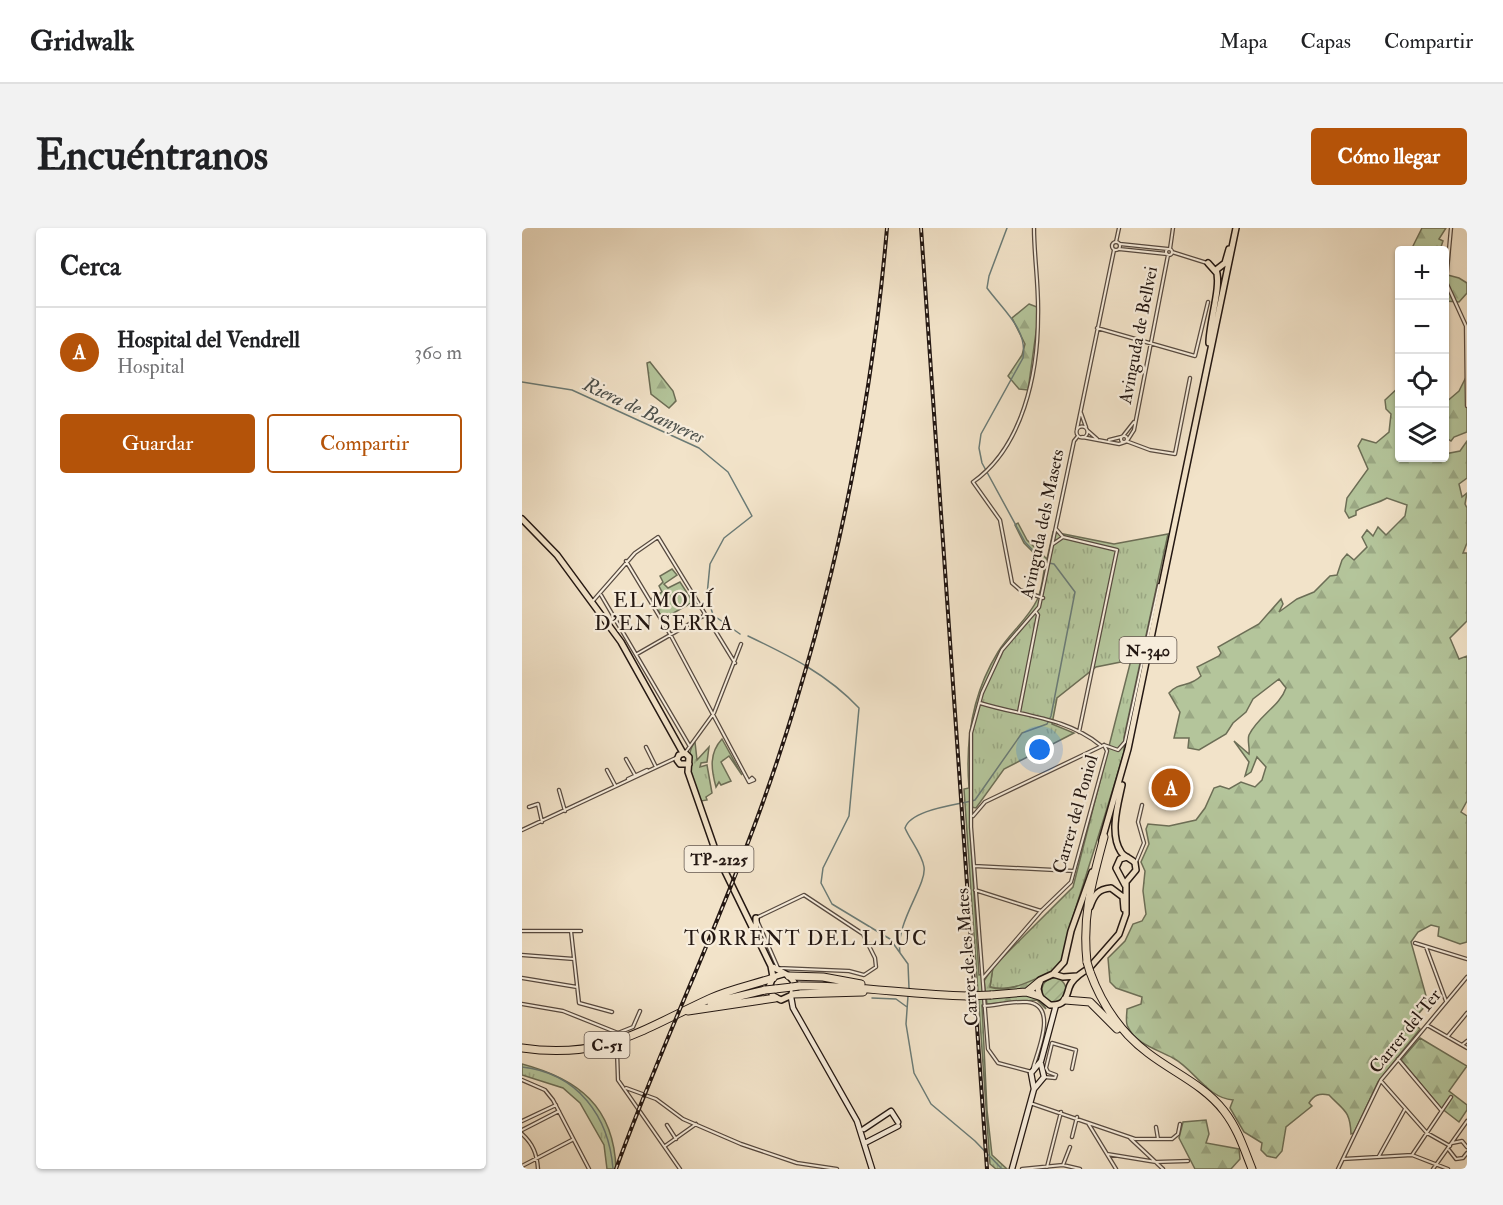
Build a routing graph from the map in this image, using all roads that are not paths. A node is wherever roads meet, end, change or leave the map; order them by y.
1 (1034, 228) edge
2 (1119, 228) edge
3 (1173, 228) edge
4 (1235, 228) edge
5 (1451, 228) edge
6 (1118, 243) junction
7 (1231, 247) junction
8 (1119, 249) junction
9 (1114, 250) junction
10 (1170, 250) junction
11 (1168, 255) junction
12 (1208, 263) joint
13 (1219, 270) junction
14 (1208, 302) dead end
15 (1221, 303) junction
16 (1096, 328) junction
17 (1150, 343) junction
18 (1209, 353) junction
19 (1190, 378) dead end
20 (1467, 406) edge
21 (1081, 413) junction
22 (1135, 419) junction
23 (1087, 428) junction
24 (1077, 429) junction
25 (1080, 437) junction
26 (1122, 437) junction
27 (1097, 439) junction
28 (1106, 441) junction
29 (1126, 441) junction
30 (522, 519) edge
31 (1056, 529) junction
32 (1173, 531) junction
33 (1059, 533) junction
34 (1054, 536) junction
35 (1063, 537) junction
36 (1058, 539) junction
37 (1053, 544) junction
38 (626, 561) junction
39 (600, 594) junction
40 (1042, 598) junction
41 (595, 601) junction
42 (1035, 612) junction
43 (705, 615) junction
44 (670, 634) junction
45 (741, 644) dead end
46 (636, 655) junction
47 (735, 663) junction
48 (979, 703) junction
49 (1019, 712) junction
50 (714, 713) junction
51 (1079, 732) junction
52 (690, 745) junction
53 (1102, 745) junction
54 (646, 747) dead end
55 (684, 755) junction
56 (626, 759) dead end
57 (666, 762) junction
58 (680, 764) junction
59 (656, 767) junction
60 (1123, 769) junction
61 (607, 770) dead end
62 (688, 772) junction
63 (635, 775) junction
64 (748, 779) dead end
65 (615, 785) junction
66 (559, 790) dead end
67 (1142, 806) dead end
68 (529, 807) dead end
69 (565, 811) junction
70 (973, 816) junction
71 (542, 822) junction
72 (522, 830) edge
73 (1104, 837) junction
74 (1138, 855) junction
75 (1131, 860) junction
76 (974, 866) junction
77 (1074, 871) junction
78 (1121, 876) junction
79 (1129, 877) junction
80 (975, 890) junction
81 (1041, 911) junction
82 (756, 918) junction
83 (1084, 928) junction
84 (522, 931) edge
85 (571, 931) junction
86 (581, 931) dead end
87 (1116, 936) junction
88 (760, 942) junction
89 (1113, 943) junction
90 (1414, 943) dead end
91 (1426, 947) junction
92 (522, 955) edge
93 (574, 959) junction
94 (1467, 959) edge
95 (980, 961) junction
96 (773, 965) junction
97 (990, 967) junction
98 (1089, 968) junction
99 (981, 972) junction
100 (1053, 974) junction
101 (786, 975) junction
102 (1078, 976) junction
103 (1063, 977) junction
104 (1467, 977) edge
105 (522, 978) edge
106 (773, 978) junction
107 (982, 980) junction
108 (1039, 982) junction
109 (1462, 982) junction
110 (1467, 984) edge
111 (577, 987) junction
112 (1069, 988) junction
113 (794, 991) junction
114 (896, 992) junction
115 (1026, 992) junction
116 (1039, 996) junction
117 (775, 998) junction
118 (783, 1000) junction
119 (1065, 1000) junction
120 (1446, 1001) junction
121 (522, 1004) edge
122 (1046, 1004) junction
123 (1056, 1005) junction
124 (984, 1006) junction
125 (793, 1008) junction
126 (640, 1011) dead end
127 (686, 1011) junction
128 (612, 1012) dead end
129 (1467, 1013) edge
130 (1052, 1019) junction
131 (1427, 1025) junction
132 (618, 1033) junction
133 (1448, 1036) junction
134 (1467, 1041) edge
135 (1049, 1042) junction
136 (1462, 1045) junction
137 (522, 1048) edge
138 (1467, 1048) edge
139 (1148, 1053) junction
140 (1398, 1059) junction
141 (1072, 1069) dead end
142 (1035, 1071) junction
143 (1044, 1077) junction
144 (522, 1080) edge
145 (1381, 1080) junction
146 (1033, 1081) junction
147 (1040, 1082) junction
148 (626, 1088) junction
149 (1034, 1089) junction
150 (1450, 1097) dead end
151 (1030, 1103) junction
152 (556, 1105) junction
153 (1405, 1108) junction
154 (560, 1111) junction
155 (1441, 1111) junction
156 (1061, 1112) junction
157 (1077, 1117) junction
158 (522, 1121) edge
159 (1087, 1121) junction
160 (1467, 1122) edge
161 (696, 1124) junction
162 (1180, 1124) dead end
163 (667, 1125) dead end
164 (1156, 1127) dead end
165 (864, 1129) dead end
166 (1460, 1131) junction
167 (522, 1132) edge
168 (1427, 1132) junction
169 (1128, 1136) junction
170 (1072, 1137) dead end
171 (574, 1139) junction
172 (676, 1139) junction
173 (1158, 1139) junction
174 (1463, 1142) junction
175 (865, 1143) junction
176 (1450, 1145) junction
177 (665, 1146) junction
178 (1070, 1147) dead end
179 (1467, 1147) edge
180 (1467, 1153) edge
181 (1107, 1154) junction
182 (1412, 1155) junction
183 (1379, 1156) junction
184 (1444, 1156) junction
185 (1453, 1157) junction
186 (538, 1158) junction
187 (1343, 1159) junction
188 (1188, 1161) dead end
189 (1156, 1162) junction
190 (1438, 1163) junction
191 (1064, 1166) junction
192 (522, 1167) edge
193 (1047, 1167) junction
194 (1013, 1168) edge
195 (1038, 1168) edge
196 (538, 1169) edge
197 (589, 1169) edge
198 (680, 1169) edge
199 (837, 1169) edge
200 (872, 1169) edge
201 (1022, 1169) edge
202 (1080, 1169) edge
203 (1116, 1169) edge
204 (1163, 1169) edge
205 (1249, 1169) edge
206 (1338, 1169) edge
207 (1433, 1169) edge
208 (1448, 1169) edge

1 - 40 street
2 - 6 street
3 - 10 street, Avinguda de Bellvei
4 - 7 main road, N-340
5 - 20 street
6 - 8 street
6 - 9 street, Avinguda dels Masets
6 - 10 street
7 - 13 main road
7 - 15 main road, N-340
8 - 9 street
8 - 11 street
9 - 16 street, Avinguda dels Masets
10 - 11 street, Avinguda de Bellvei
10 - 12 street
11 - 17 street, Avinguda de Bellvei
12 - 13 main road
13 - 15 main road
13 - 18 main road, N-340
14 - 17 street
15 - 18 main road, N-340
16 - 17 street
16 - 21 street, Avinguda dels Masets
17 - 22 street, Avinguda de Bellvei
18 - 32 main road, N-340
19 - 29 street
21 - 23 street, Avinguda dels Masets
21 - 24 street, Avinguda dels Masets
22 - 26 street, Avinguda de Bellvei
22 - 29 street, Avinguda de Bellvei
23 - 24 street
23 - 25 street
23 - 27 street
24 - 25 street
25 - 27 street
25 - 31 street, Avinguda dels Masets
26 - 28 street
26 - 29 street
27 - 28 street
28 - 29 street
30 - 41 main road
31 - 33 street
31 - 34 street, Avinguda dels Masets
32 - 53 street
32 - 60 main road, N-340
33 - 34 street
33 - 35 street
34 - 36 street
34 - 37 street, Avinguda dels Masets
35 - 36 street
35 - 51 street
36 - 37 street
37 - 40 street, Avinguda dels Masets
38 - 39 street
38 - 43 street
38 - 44 street
39 - 41 street
39 - 46 street
40 - 42 street, Avinguda dels Masets
41 - 55 main road
42 - 48 street, Avinguda dels Masets
42 - 49 street
43 - 44 street
43 - 47 street
44 - 46 street
44 - 50 street
45 - 47 street
46 - 52 street
47 - 50 street
48 - 49 street
48 - 70 street, Avinguda dels Masets
49 - 51 street
50 - 52 street
50 - 64 street
51 - 53 street
52 - 55 street
53 - 70 street
53 - 77 street, Carrer del Poniol
54 - 59 street
55 - 57 street
55 - 58 main road
55 - 58 main road
55 - 62 main road, TP-2125
56 - 63 street
57 - 58 street
57 - 59 street
58 - 62 main road, TP-2125
59 - 63 street
59 - 65 street
60 - 73 main road, N-340
60 - 75 main road
61 - 65 street
62 - 88 main road, TP-2125
63 - 65 street
65 - 69 street
66 - 69 street
67 - 74 street
68 - 71 street
69 - 71 street
70 - 76 street, Carrer de les Mates
71 - 72 street
73 - 83 highway, N-340
73 - 100 main road
74 - 75 street
74 - 75 street
75 - 78 main road
75 - 79 main road
76 - 77 street
76 - 80 street, Carrer de les Mates
77 - 81 street, Carrer del Poniol
78 - 79 main road
78 - 87 main road
79 - 89 main road
80 - 81 street
80 - 95 street, Carrer de les Mates
81 - 97 street, Carrer del Poniol
82 - 88 main road
82 - 96 street
82 - 96 street
83 - 87 main road
83 - 98 highway, N-340
84 - 85 street
85 - 86 street
85 - 93 street
87 - 89 main road
88 - 96 main road
89 - 98 main road
90 - 91 street
91 - 94 street
91 - 120 street
92 - 93 street
93 - 111 street
95 - 97 street
95 - 99 street, Carrer de les Mates
96 - 101 main road
96 - 106 main road
97 - 99 street, Carrer del Poniol
97 - 107 street, Carrer del Poniol
98 - 102 main road
98 - 139 highway, N-340
99 - 107 street, Carrer de les Mates
100 - 103 main road
100 - 108 main road
101 - 106 main road
101 - 113 main road
101 - 114 highway
102 - 103 main road
102 - 112 main road
103 - 112 main road
104 - 109 street, Carrer del Ter
105 - 111 street
106 - 117 main road
106 - 127 highway
107 - 124 street, Carrer de les Mates
108 - 115 highway
108 - 116 main road
109 - 110 street
109 - 120 street, Carrer del Ter
111 - 128 street
112 - 119 main road
113 - 114 highway, C-51
113 - 118 main road
113 - 125 street
113 - 127 highway, C-51, bridge
114 - 115 highway, C-51, bridge
115 - 116 highway, C-51
116 - 122 main road
117 - 118 main road
117 - 127 highway
118 - 125 street
119 - 123 main road
119 - 139 highway
120 - 131 street, Carrer del Ter
121 - 132 street
122 - 123 main road
122 - 130 street
123 - 130 street
124 - 142 street, Carrer de les Mates
124 - 142 street
125 - 175 street
126 - 132 street
127 - 137 highway, C-51
129 - 133 street
130 - 135 street
131 - 133 street
131 - 140 street, Carrer del Ter
132 - 148 street, bridge
133 - 136 street
134 - 136 street
135 - 141 street
135 - 142 street
135 - 143 street
136 - 138 street
139 - 205 highway, N-340
140 - 145 street, Carrer del Ter
140 - 155 street
142 - 143 street
142 - 146 street
143 - 147 street
144 - 152 street
145 - 153 street
145 - 187 street, Carrer del Ter
146 - 147 street
146 - 149 street
147 - 149 street
148 - 161 street
148 - 177 street
149 - 151 street
150 - 155 street
151 - 156 street
151 - 194 street
152 - 154 street
152 - 158 street
153 - 168 street
153 - 183 street
154 - 167 street
154 - 171 street
155 - 168 street
156 - 157 street
156 - 193 street
157 - 159 street
157 - 170 street
159 - 169 street
159 - 181 street
160 - 166 street
161 - 172 street
161 - 199 street
162 - 173 street
163 - 172 street
164 - 173 street
165 - 175 street
166 - 174 street
166 - 176 street
167 - 186 street
168 - 176 street
168 - 182 street
169 - 173 street
169 - 189 street
171 - 186 street
171 - 197 street
172 - 177 street
174 - 176 street
174 - 179 street
175 - 200 street
176 - 184 street
176 - 185 street
177 - 198 street
178 - 191 street
180 - 185 street
181 - 189 street
181 - 203 street
182 - 183 street
182 - 190 street
183 - 187 street
184 - 185 street
184 - 190 street
186 - 192 street
186 - 196 street
187 - 206 street, Carrer del Ter
188 - 189 street
189 - 204 street
190 - 207 street
190 - 208 street
191 - 193 street
191 - 202 street
193 - 195 street
195 - 201 street

